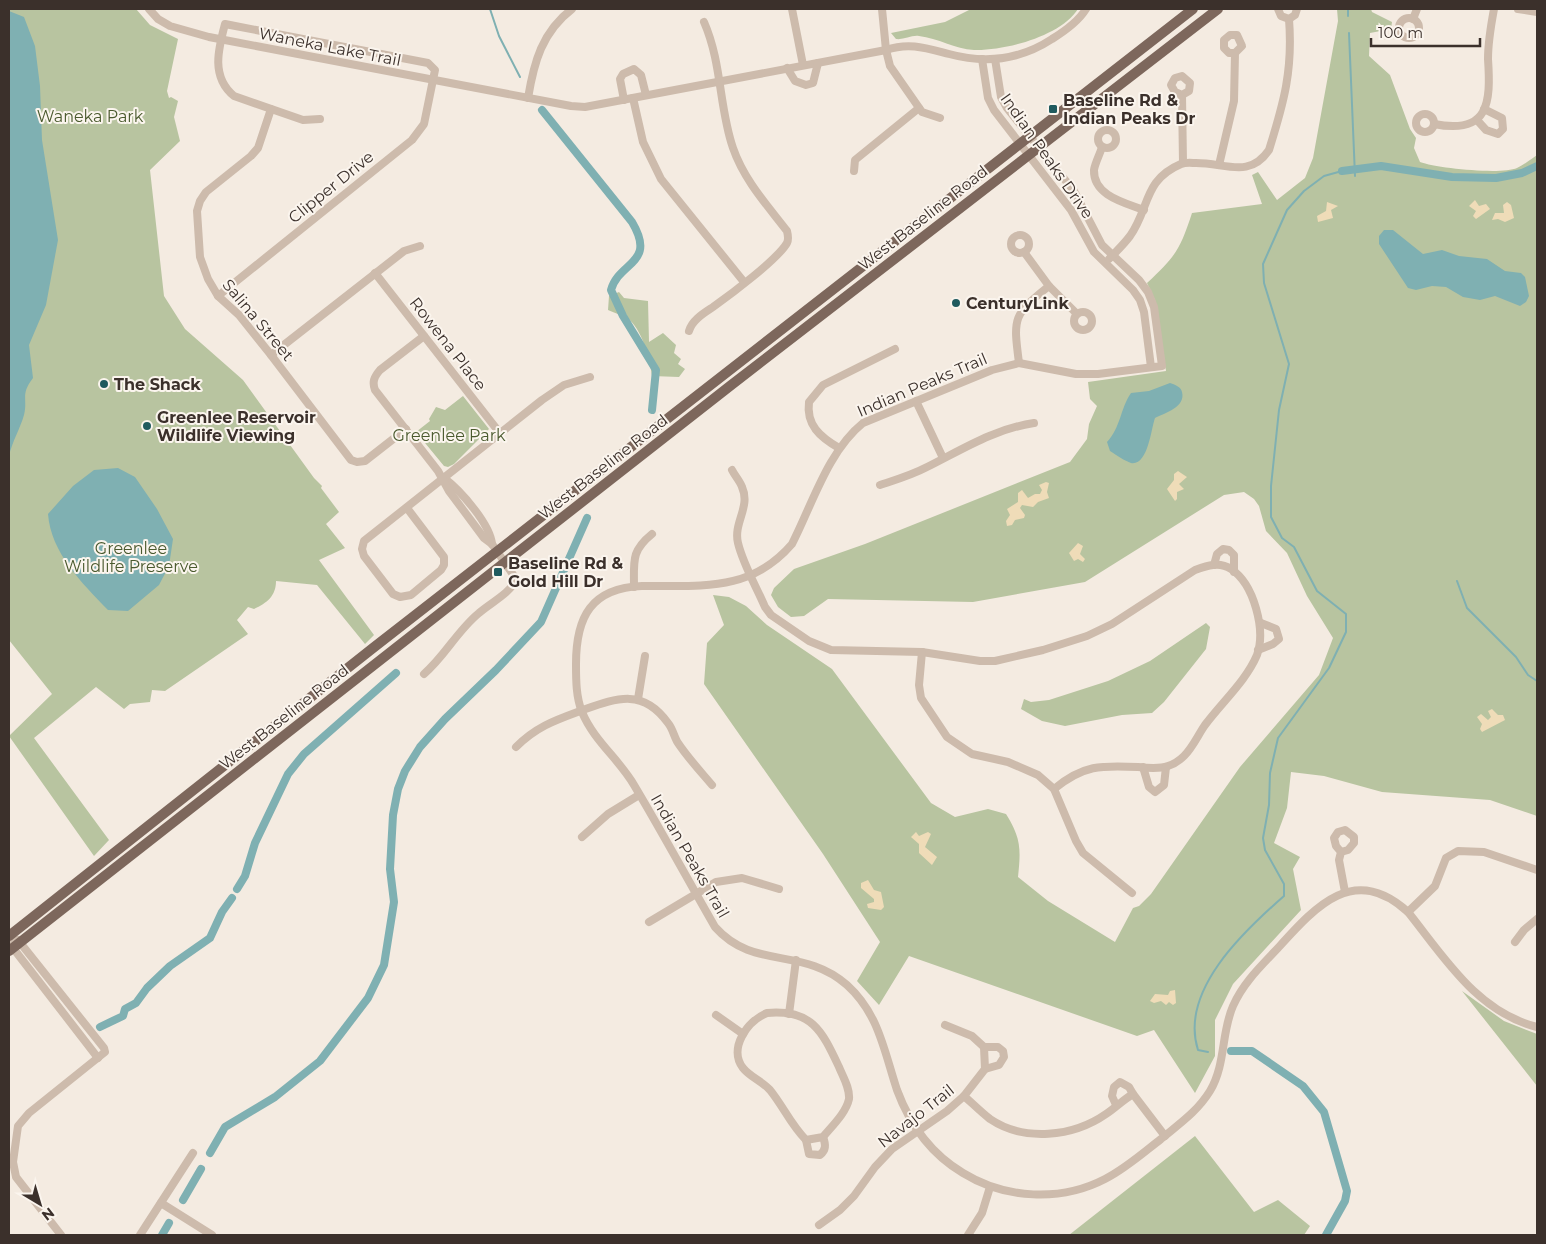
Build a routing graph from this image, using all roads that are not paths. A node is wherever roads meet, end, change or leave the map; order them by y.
1 (149, 9) edge
2 (572, 9) edge
3 (792, 9) edge
4 (882, 9) edge
5 (1086, 9) edge
6 (1193, 9) edge
7 (1218, 9) edge
8 (1278, 9) edge
9 (1297, 9) edge
10 (1417, 9) edge
11 (1494, 9) edge
12 (1518, 9) edge
13 (1537, 12) edge
14 (1289, 19) junction
15 (1412, 19) dead end
16 (704, 22) dead end
17 (221, 39) junction
18 (886, 50) junction
19 (1235, 53) dead end
20 (982, 59) junction
21 (995, 59) junction
22 (818, 63) junction
23 (803, 66) junction
24 (787, 68) junction
25 (720, 80) junction
26 (433, 81) junction
27 (1182, 94) dead end
28 (646, 95) junction
29 (528, 98) junction
30 (633, 98) junction
31 (624, 100) junction
32 (920, 108) junction
33 (271, 109) junction
34 (1484, 109) junction
35 (940, 118) dead end
36 (320, 119) dead end
37 (1477, 120) junction
38 (1434, 124) dead end
39 (1030, 136) junction
40 (1020, 144) junction
41 (1039, 147) junction
42 (1102, 148) dead end
43 (1029, 155) junction
44 (1184, 163) junction
45 (1219, 165) junction
46 (854, 171) dead end
47 (1144, 210) junction
48 (420, 246) dead end
49 (1024, 252) dead end
50 (1112, 256) junction
51 (1104, 264) junction
52 (375, 273) junction
53 (744, 282) junction
54 (1049, 286) junction
55 (218, 296) junction
56 (1077, 314) dead end
57 (689, 331) dead end
58 (424, 336) junction
59 (895, 349) dead end
60 (271, 355) junction
61 (1019, 363) junction
62 (1162, 366) joint
63 (1151, 367) junction
64 (590, 377) dead end
65 (916, 401) junction
66 (1034, 423) dead end
67 (406, 429) junction
68 (500, 432) junction
69 (839, 448) junction
70 (943, 458) junction
71 (732, 470) dead end
72 (443, 477) junction
73 (880, 486) dead end
74 (407, 508) junction
75 (652, 534) dead end
76 (495, 547) junction
77 (506, 563) junction
78 (1214, 565) junction
79 (1234, 572) junction
80 (752, 576) junction
81 (634, 587) junction
82 (1261, 623) junction
83 (1258, 650) junction
84 (922, 652) junction
85 (645, 656) dead end
86 (424, 674) dead end
87 (638, 699) junction
88 (581, 711) junction
89 (516, 747) dead end
90 (226, 764) junction
91 (1143, 767) junction
92 (1166, 767) junction
93 (234, 774) junction
94 (712, 785) dead end
95 (1054, 790) junction
96 (639, 795) junction
97 (582, 837) dead end
98 (1341, 852) dead end
99 (1537, 870) edge
100 (779, 889) dead end
101 (695, 892) junction
102 (1345, 892) junction
103 (1132, 893) dead end
104 (1408, 912) junction
105 (1537, 919) edge
106 (649, 922) dead end
107 (10, 936) edge
108 (1515, 942) dead end
109 (14, 947) edge
110 (796, 960) junction
111 (789, 1014) junction
112 (716, 1015) dead end
113 (945, 1025) dead end
114 (1537, 1027) edge
115 (743, 1034) junction
116 (984, 1047) junction
117 (985, 1069) junction
118 (1133, 1094) junction
119 (964, 1096) junction
120 (1116, 1105) junction
121 (917, 1130) junction
122 (1165, 1136) junction
123 (823, 1137) junction
124 (806, 1140) junction
125 (192, 1153) dead end
126 (990, 1187) junction
127 (161, 1203) junction
128 (819, 1225) dead end
129 (61, 1235) edge
130 (140, 1235) edge
131 (212, 1235) edge
132 (968, 1235) edge

1 - 17 street, Waneka Lake Trail
2 - 29 street
3 - 23 street
4 - 18 street
5 - 21 street, Waneka Lake Trail
6 - 39 main road, West Baseline Road
7 - 41 main road, West Baseline Road
8 - 14 street
9 - 14 street
10 - 15 street
11 - 34 street
12 - 13 street
14 - 45 street
16 - 25 street
17 - 26 street, Waneka Lake Trail
17 - 26 street, Waneka Lake Trail
17 - 33 street
18 - 20 street, Waneka Lake Trail
18 - 22 street, Waneka Lake Trail
18 - 32 street
19 - 45 street
20 - 21 street, Waneka Lake Trail
20 - 40 street, Indian Peaks Drive
21 - 39 street, Indian Peaks Drive
22 - 23 street, Waneka Lake Trail
22 - 24 street
23 - 24 street, Waneka Lake Trail
24 - 25 street, Waneka Lake Trail
25 - 28 street, Waneka Lake Trail
25 - 53 street
26 - 29 street, Waneka Lake Trail
26 - 55 street, Clipper Drive
27 - 44 street
28 - 30 street, Waneka Lake Trail
28 - 31 street
29 - 31 street, Waneka Lake Trail
30 - 31 street, Waneka Lake Trail
30 - 53 street
32 - 35 street
32 - 46 street
33 - 36 street
33 - 55 street, Salina Street
34 - 37 street
34 - 37 street
37 - 38 street
39 - 40 main road, West Baseline Road
39 - 41 street, Indian Peaks Drive
40 - 43 street, Indian Peaks Drive
40 - 76 main road, West Baseline Road
41 - 43 main road, West Baseline Road
41 - 50 street, Indian Peaks Drive
42 - 47 street
43 - 51 street, Indian Peaks Drive
43 - 77 main road, West Baseline Road
44 - 45 street
44 - 47 street
47 - 50 street
48 - 52 street
49 - 54 street
50 - 51 street
50 - 62 street, Indian Peaks Drive
51 - 63 street, Indian Peaks Drive
52 - 58 street, Rowena Place
52 - 60 street
53 - 57 street
54 - 56 street
54 - 61 street
55 - 60 street, Salina Street
58 - 67 street
58 - 68 street, Rowena Place
59 - 69 street
60 - 67 street, Salina Street
61 - 63 street, Indian Peaks Trail
61 - 65 street, Indian Peaks Trail
62 - 63 street, Indian Peaks Trail
64 - 68 street
65 - 69 street, Indian Peaks Trail
65 - 70 street
66 - 70 street
67 - 72 street
68 - 72 street
69 - 80 street, Indian Peaks Trail
70 - 73 street
71 - 80 street
72 - 74 street
72 - 76 street
74 - 74 street
75 - 81 street
76 - 77 street
76 - 90 main road, West Baseline Road
77 - 86 street
77 - 93 main road, West Baseline Road
78 - 79 street
78 - 79 street
78 - 84 street
79 - 82 street
80 - 81 street, Indian Peaks Trail
80 - 84 street
81 - 88 street, Indian Peaks Trail
82 - 83 street
82 - 83 street
83 - 92 street
84 - 95 street
85 - 87 street
87 - 88 street
87 - 94 street
88 - 89 street
88 - 96 street, Indian Peaks Trail
90 - 93 main road
90 - 107 main road, West Baseline Road
91 - 92 street
91 - 92 street
91 - 95 street
93 - 109 main road, West Baseline Road
95 - 103 street
96 - 97 street
96 - 101 street, Indian Peaks Trail
98 - 102 street
99 - 104 street
100 - 101 street
101 - 106 street
101 - 110 street, Indian Peaks Trail
102 - 104 street, Indian Peaks Trail
102 - 122 street, Indian Peaks Trail
104 - 114 street, Indian Peaks Trail
105 - 108 street
107 - 109 street
109 - 129 street
110 - 111 street
110 - 121 street, Indian Peaks Trail
111 - 115 street
111 - 123 street
112 - 115 street
113 - 116 street, Navajo Trail
115 - 124 street
116 - 117 street
116 - 117 street, Navajo Trail
117 - 119 street, Navajo Trail
118 - 120 street
118 - 120 street
118 - 122 street
119 - 120 street
119 - 121 street, Navajo Trail
121 - 126 street, Indian Peaks Trail
121 - 128 street, Navajo Trail
122 - 126 street, Indian Peaks Trail
123 - 124 street
123 - 124 street
125 - 127 street
126 - 132 street
127 - 130 street
127 - 131 street

